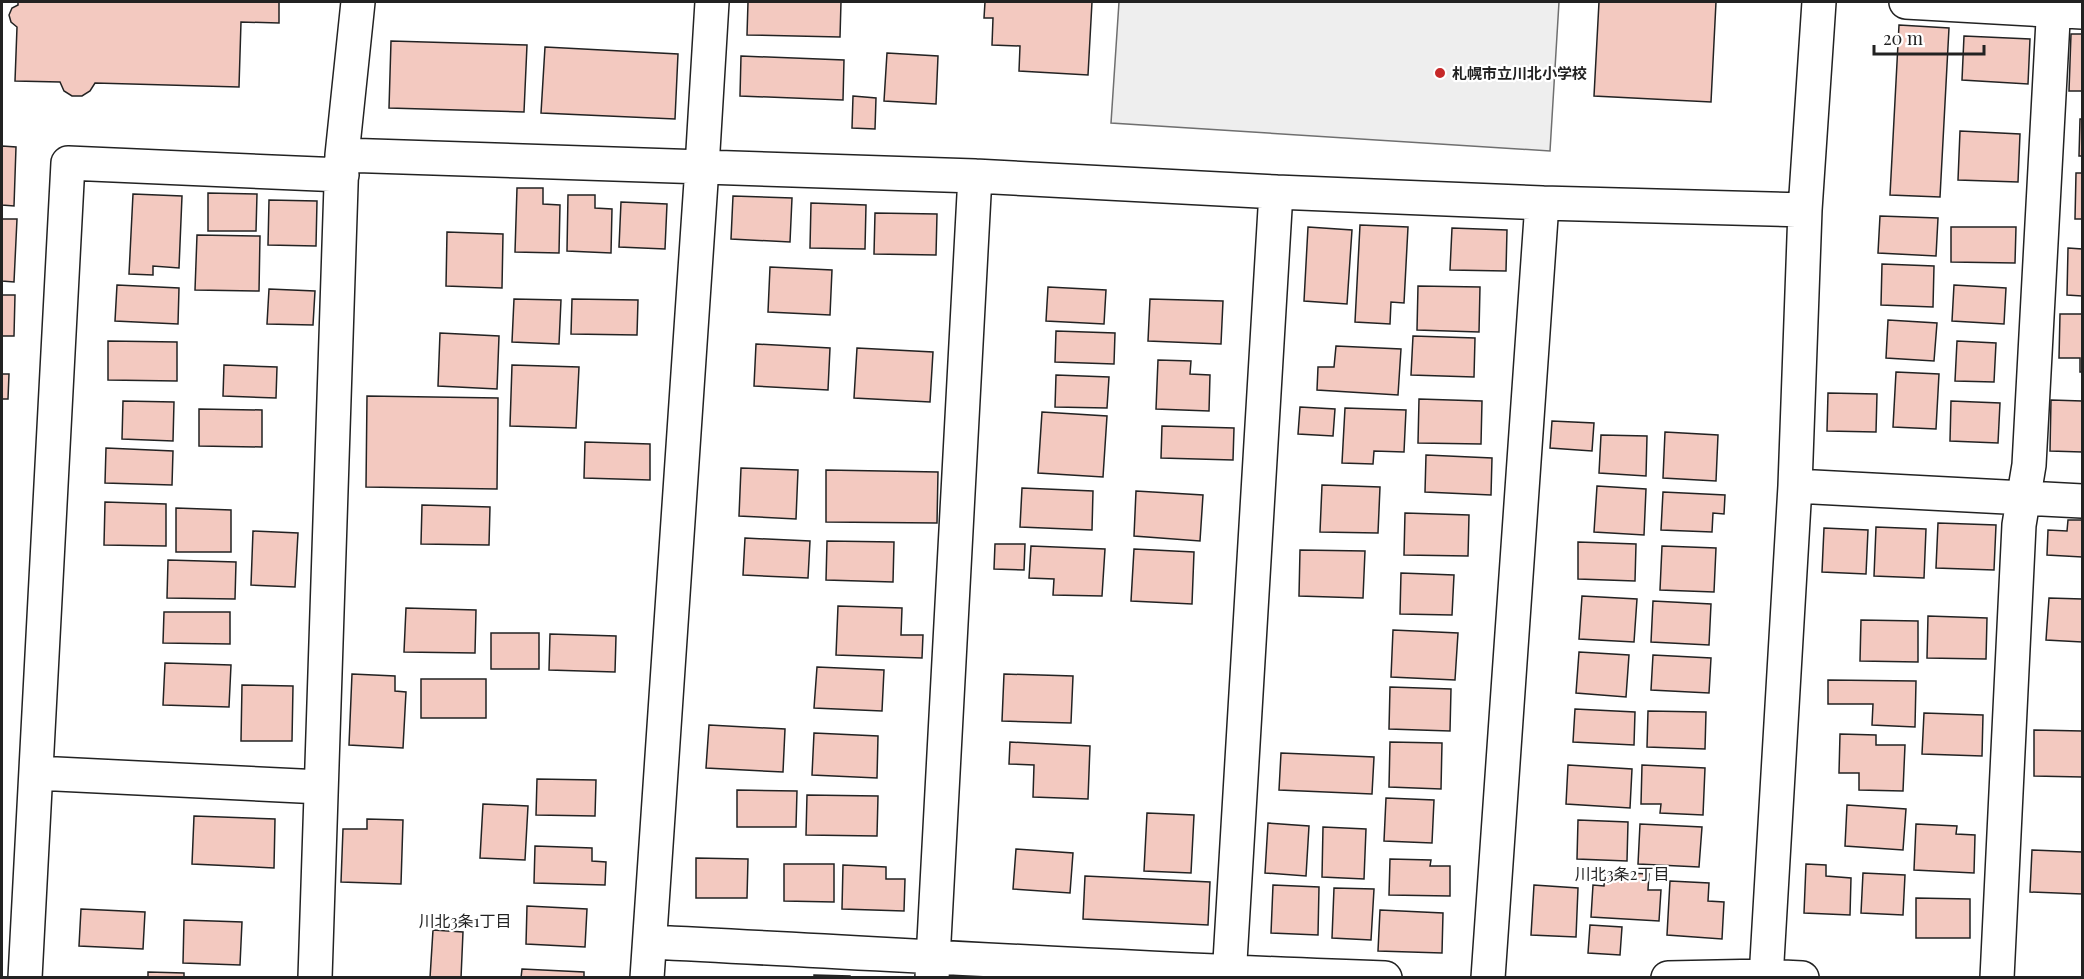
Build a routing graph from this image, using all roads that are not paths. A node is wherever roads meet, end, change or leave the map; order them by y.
1 (358, 2) edge
2 (712, 2) edge
3 (1819, 2) edge
4 (1906, 2) edge
5 (2064, 8) edge
6 (342, 165) junction
7 (702, 167) junction
8 (975, 176) junction
9 (1276, 192) junction
10 (1542, 203) junction
11 (1805, 210) junction
12 (1795, 486) junction
13 (2024, 498) junction
14 (2082, 501) edge
15 (36, 773) junction
16 (321, 787) junction
17 (650, 942) junction
18 (933, 967) edge
19 (1229, 975) edge
20 (1766, 977) edge
21 (25, 978) edge
22 (315, 978) edge
23 (648, 978) edge
24 (1385, 978) edge
25 (1488, 978) edge
26 (1668, 978) edge
27 (1802, 978) edge
28 (1997, 978) edge

1 - 6 street
2 - 7 street
3 - 11 street
4 - 5 street
5 - 13 street
6 - 7 street
6 - 15 street
6 - 16 street
7 - 8 street
7 - 17 street
8 - 9 street
8 - 18 street
9 - 10 street
9 - 19 street
10 - 11 street
10 - 25 street
11 - 12 street
12 - 13 street
12 - 20 street
13 - 14 street
13 - 28 street
15 - 16 street
15 - 21 street
16 - 22 street
17 - 18 street
17 - 23 street
18 - 19 street
19 - 24 street
20 - 26 street
20 - 27 street

